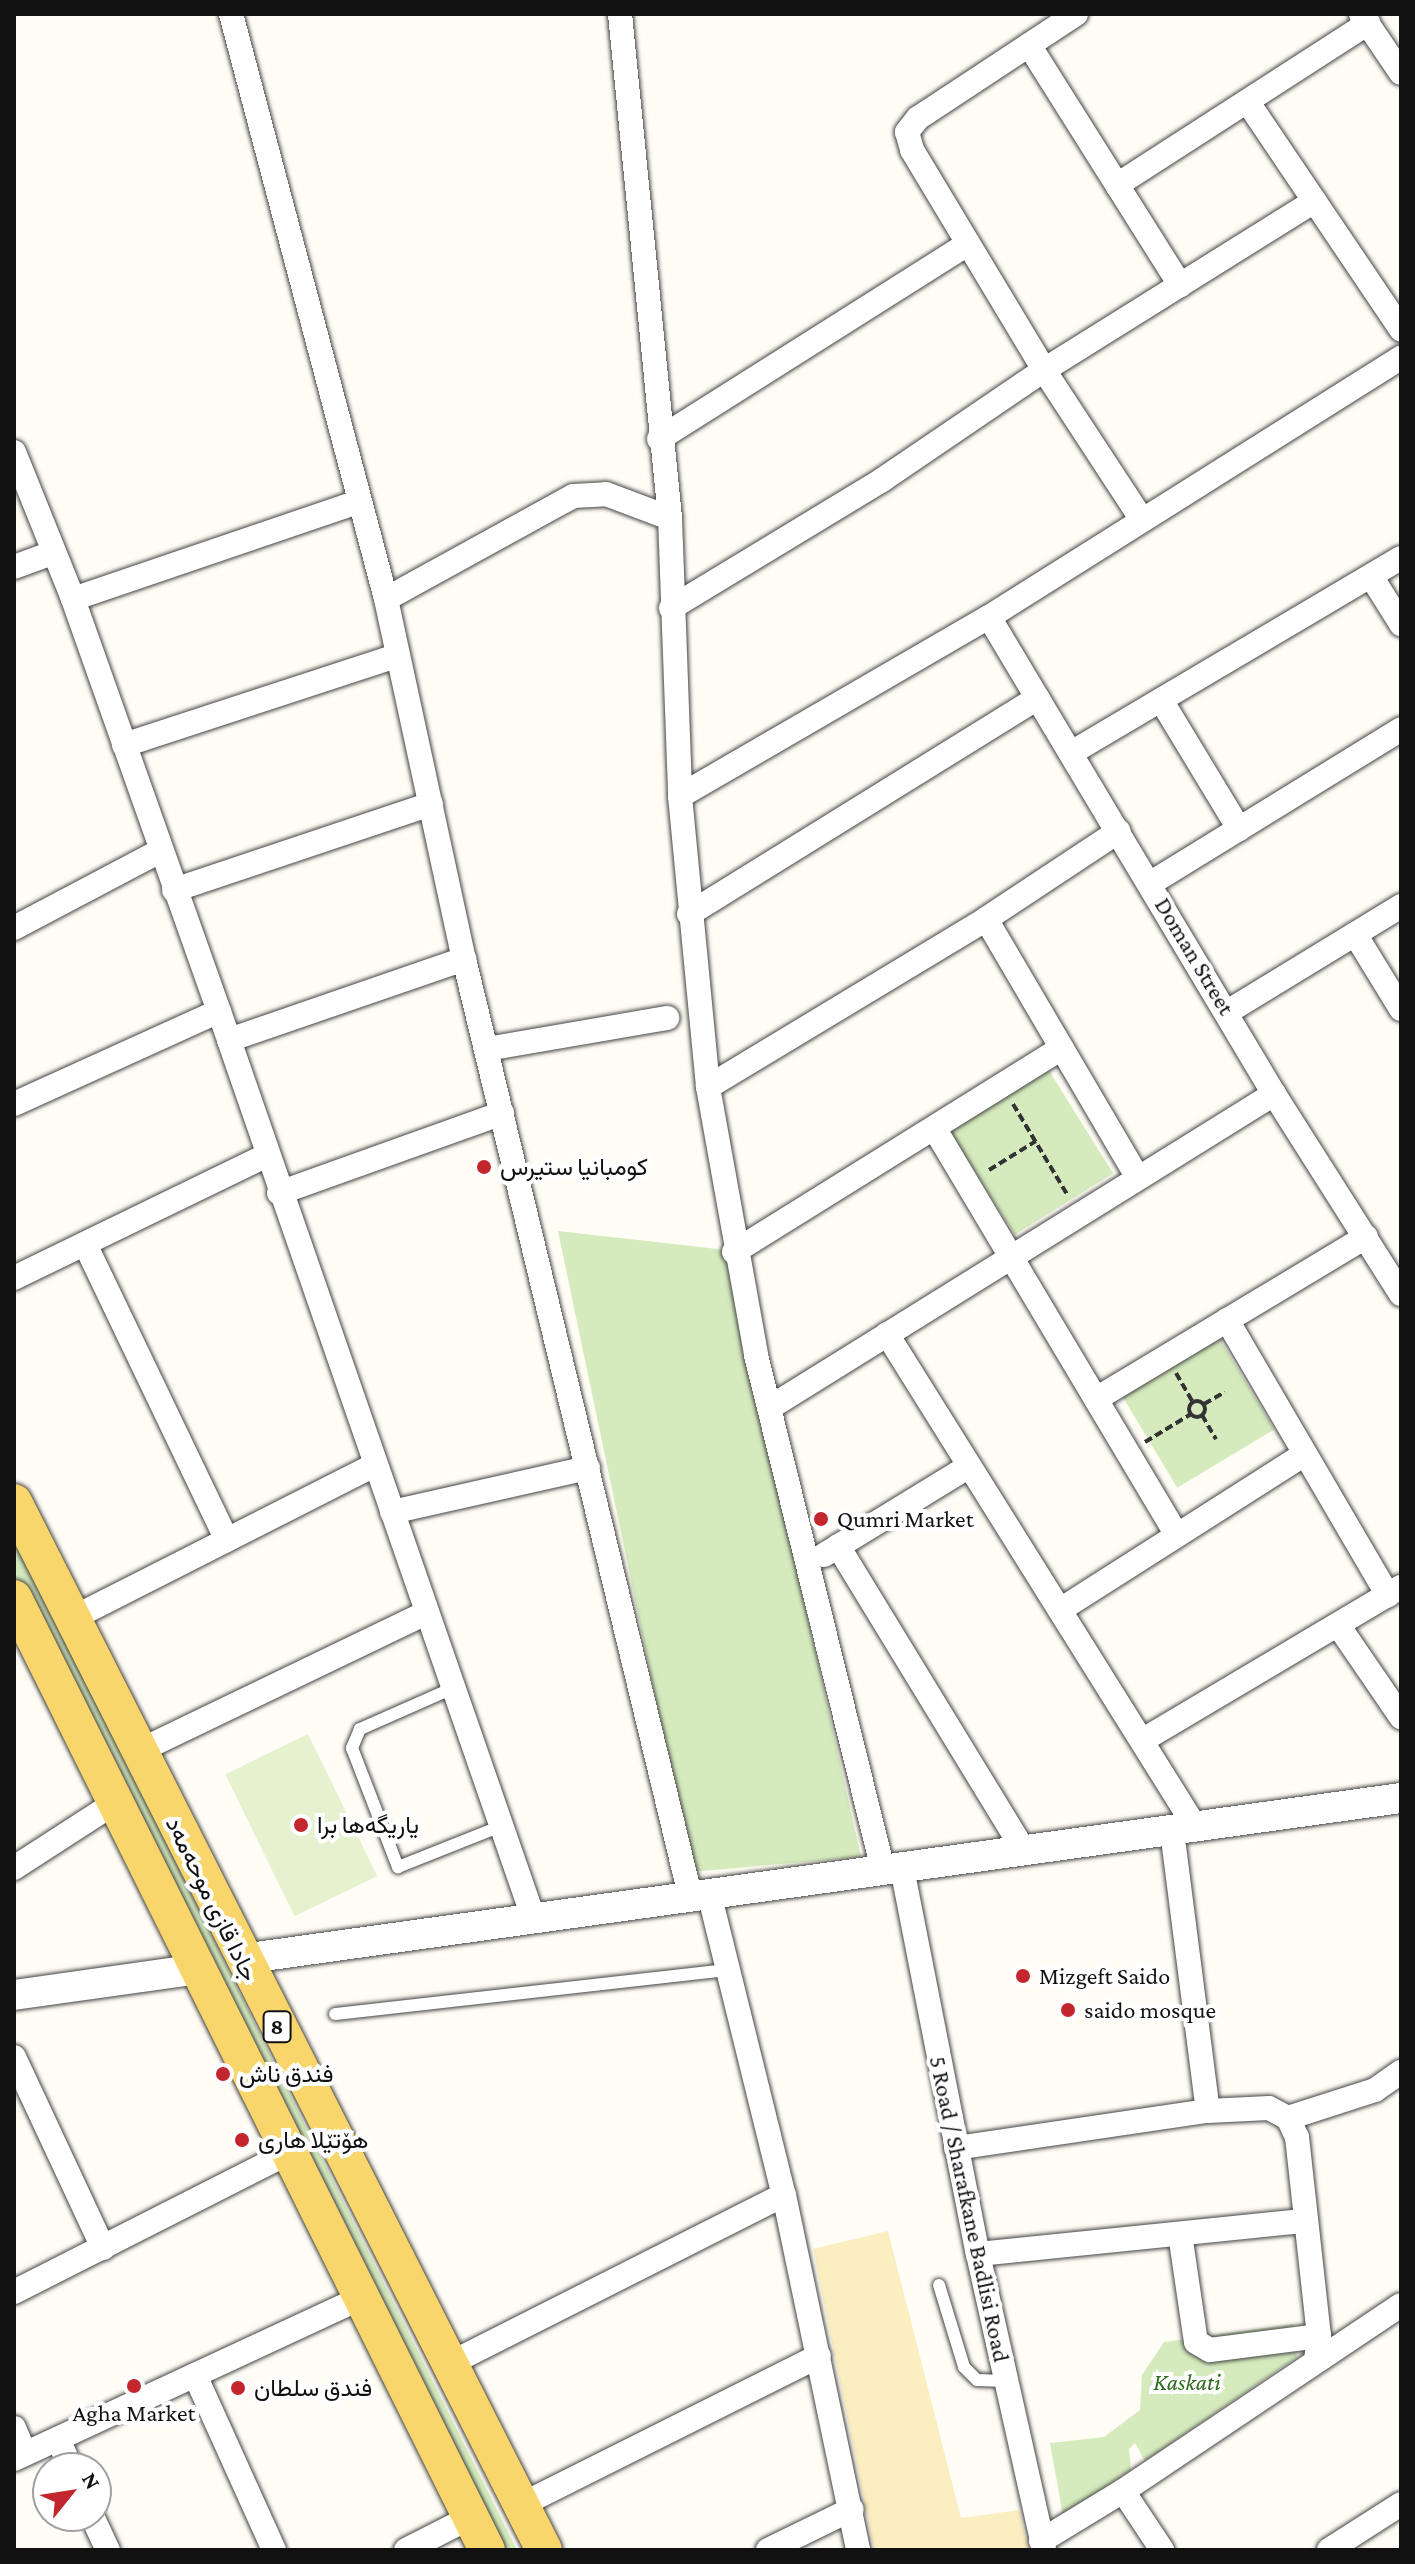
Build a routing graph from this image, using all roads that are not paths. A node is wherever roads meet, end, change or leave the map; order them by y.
1 (231, 14) edge
2 (620, 14) edge
3 (1076, 14) edge
4 (1365, 18) edge
5 (1029, 45) junction
6 (1401, 73) edge
7 (1249, 104) junction
8 (1117, 185) junction
9 (1314, 201) junction
10 (968, 244) junction
11 (1180, 285) junction
12 (1401, 329) edge
13 (1398, 366) edge
14 (1044, 370) junction
15 (659, 439) junction
16 (14, 452) edge
17 (358, 502) junction
18 (670, 518) junction
19 (1142, 520) junction
20 (52, 553) junction
21 (1401, 558) edge
22 (14, 567) edge
23 (1371, 576) junction
24 (73, 599) junction
25 (386, 599) junction
26 (671, 608) junction
27 (989, 617) junction
28 (1401, 624) edge
29 (396, 656) junction
30 (1038, 698) junction
31 (1161, 700) junction
32 (1401, 729) edge
33 (124, 745) junction
34 (1071, 753) junction
35 (680, 796) junction
36 (431, 804) junction
37 (1239, 829) junction
38 (1119, 831) junction
39 (160, 851) junction
40 (1151, 883) junction
41 (174, 890) junction
42 (1401, 906) edge
43 (689, 914) junction
44 (17, 918) edge
45 (986, 919) junction
46 (1355, 934) junction
47 (464, 959) junction
48 (1401, 1009) edge
49 (219, 1011) junction
50 (1229, 1011) junction
51 (667, 1018) dead end
52 (229, 1040) junction
53 (1062, 1048) junction
54 (487, 1049) junction
55 (708, 1087) junction
56 (1274, 1094) junction
57 (14, 1104) edge
58 (502, 1113) junction
59 (936, 1131) junction
60 (267, 1155) junction
61 (1138, 1178) junction
62 (279, 1193) junction
63 (1366, 1237) junction
64 (85, 1244) junction
65 (734, 1252) junction
66 (1010, 1258) junction
67 (14, 1278) edge
68 (1401, 1294) edge
69 (1227, 1320) junction
70 (887, 1334) junction
71 (1096, 1399) junction
72 (769, 1408) junction
73 (1305, 1454) junction
74 (375, 1465) junction
75 (969, 1466) junction
76 (588, 1468) junction
77 (14, 1502) edge
78 (392, 1512) junction
79 (1177, 1535) junction
80 (227, 1540) junction
81 (838, 1546) junction
82 (808, 1565) junction
83 (1394, 1591) edge
84 (14, 1598) edge
85 (1060, 1610) junction
86 (426, 1613) junction
87 (73, 1618) junction
88 (1338, 1625) junction
89 (453, 1688) junction
90 (1401, 1717) edge
91 (1143, 1740) junction
92 (139, 1751) junction
93 (1401, 1798) edge
94 (116, 1802) junction
95 (501, 1826) junction
96 (1184, 1829) junction
97 (1024, 1851) junction
98 (14, 1868) edge
99 (892, 1869) junction
100 (700, 1894) junction
101 (533, 1917) junction
102 (242, 1959) junction
103 (199, 1969) junction
104 (728, 1970) junction
105 (14, 1995) edge
106 (335, 2014) dead end
107 (14, 2057) edge
108 (1401, 2072) edge
109 (1208, 2111) junction
110 (1288, 2118) junction
111 (956, 2148) junction
112 (290, 2152) junction
113 (784, 2195) junction
114 (1305, 2221) junction
115 (1180, 2234) junction
116 (103, 2248) junction
117 (978, 2254) junction
118 (939, 2285) dead end
119 (14, 2292) edge
120 (363, 2297) junction
121 (1397, 2316) edge
122 (1319, 2336) junction
123 (819, 2356) junction
124 (1316, 2361) junction
125 (451, 2363) junction
126 (195, 2375) junction
127 (1006, 2381) junction
128 (14, 2428) edge
129 (58, 2439) junction
130 (64, 2452) edge
131 (20, 2456) edge
132 (1123, 2491) junction
133 (1401, 2504) edge
134 (521, 2505) junction
135 (852, 2509) junction
136 (471, 2517) junction
137 (1042, 2545) edge
138 (274, 2550) edge
139 (406, 2550) edge
140 (487, 2550) edge
141 (544, 2550) edge
142 (768, 2550) edge
143 (858, 2550) edge
144 (1162, 2550) edge
145 (1329, 2550) edge

1 - 17 street
2 - 15 street, 5 Road / Sharafkane Badlisi Road
3 - 5 street
4 - 6 street
4 - 7 street
5 - 8 street
5 - 10 street
7 - 8 street
7 - 9 street
8 - 11 street
9 - 11 street
9 - 12 street
10 - 14 street
10 - 15 street
11 - 14 street
13 - 19 street
14 - 19 street
14 - 26 street
15 - 18 street, 5 Road / Sharafkane Badlisi Road
16 - 20 street
17 - 24 street
17 - 25 street
18 - 25 street
18 - 26 street, 5 Road / Sharafkane Badlisi Road
19 - 27 street
20 - 22 street
20 - 24 street
21 - 23 street
23 - 28 street
23 - 31 street
24 - 33 street
25 - 29 street
26 - 35 street, 5 Road / Sharafkane Badlisi Road
27 - 30 street, Doman Street
27 - 35 street
29 - 33 street
29 - 36 street
30 - 34 street, Doman Street
30 - 43 street
31 - 34 street
31 - 37 street
32 - 37 street
33 - 39 street
34 - 38 street, Doman Street
35 - 43 street, 5 Road / Sharafkane Badlisi Road
36 - 41 street
36 - 47 street
37 - 40 street
38 - 40 street, Doman Street
38 - 45 street
39 - 41 street
39 - 44 street
40 - 50 street, Doman Street
41 - 49 street
42 - 46 street
43 - 55 street, 5 Road / Sharafkane Badlisi Road
45 - 53 street
45 - 55 street
46 - 48 street
46 - 50 street
47 - 52 street
47 - 54 street
49 - 52 street
49 - 57 street
50 - 56 street, Doman Street
51 - 54 street
52 - 60 street
53 - 59 street
53 - 61 street
54 - 58 street
55 - 65 street, 5 Road / Sharafkane Badlisi Road
56 - 61 street
56 - 63 street, Doman Street
58 - 62 street
58 - 76 street
59 - 65 street
59 - 66 street
60 - 62 street
60 - 64 street
61 - 66 street
62 - 74 street
63 - 68 street, Doman Street
63 - 69 street
64 - 67 street
64 - 80 street
65 - 72 street, 5 Road / Sharafkane Badlisi Road
66 - 70 street
66 - 71 street
69 - 71 street
69 - 73 street
70 - 72 street
70 - 75 street
71 - 79 street
72 - 82 street, 5 Road / Sharafkane Badlisi Road
73 - 79 street
73 - 83 street
74 - 78 street
74 - 80 street
75 - 81 street
75 - 85 street
76 - 78 street
76 - 100 street
77 - 87 main road, جادا قازی موحەمەد / 8
78 - 86 street
79 - 85 street
80 - 87 street
81 - 82 street
81 - 97 street
82 - 99 street, 5 Road / Sharafkane Badlisi Road
83 - 88 street
84 - 94 main road, جادا قازی موحەمەد / 8
85 - 91 street
86 - 89 street
86 - 92 street
87 - 92 main road, جادا قازی موحەمەد / 8
88 - 90 street
88 - 91 street
89 - 95 street
89 - 95 lane
91 - 96 street
92 - 102 main road, جادا قازی موحەمەد / 8
93 - 96 street
94 - 98 street
94 - 103 main road, جادا قازی موحەمەد / 8
95 - 101 street
96 - 97 street
96 - 109 street
97 - 99 street
99 - 100 street
99 - 111 street, 5 Road / Sharafkane Badlisi Road
100 - 101 street
100 - 104 street
101 - 102 street
102 - 125 main road, جادا قازی موحەمەد / 8
103 - 105 street
103 - 112 main road, جادا قازی موحەمەد / 8
104 - 106 lane
104 - 113 street
107 - 116 street
108 - 110 street
109 - 110 street
109 - 111 street
110 - 114 street
111 - 117 street, 5 Road / Sharafkane Badlisi Road
112 - 116 street
112 - 120 main road, جادا قازی موحەمەد / 8
113 - 123 street
113 - 125 street
114 - 115 street
114 - 122 street
115 - 117 street
115 - 122 street
116 - 119 street
117 - 127 street, 5 Road / Sharafkane Badlisi Road
118 - 127 lane
120 - 126 street
120 - 136 main road, جادا قازی موحەمەد / 8
121 - 124 street
122 - 124 street
123 - 134 street
123 - 135 street
124 - 132 street
125 - 134 main road, جادا قازی موحەمەد / 8
126 - 129 street
126 - 138 street
127 - 137 street, 5 Road / Sharafkane Badlisi Road
128 - 131 street
129 - 130 street
129 - 131 street
132 - 137 street
132 - 144 street
133 - 145 street
134 - 141 main road, جادا قازی موحەمەد / 8
135 - 142 street
135 - 143 street
136 - 139 street
136 - 140 main road, جادا قازی موحەمەد / 8

